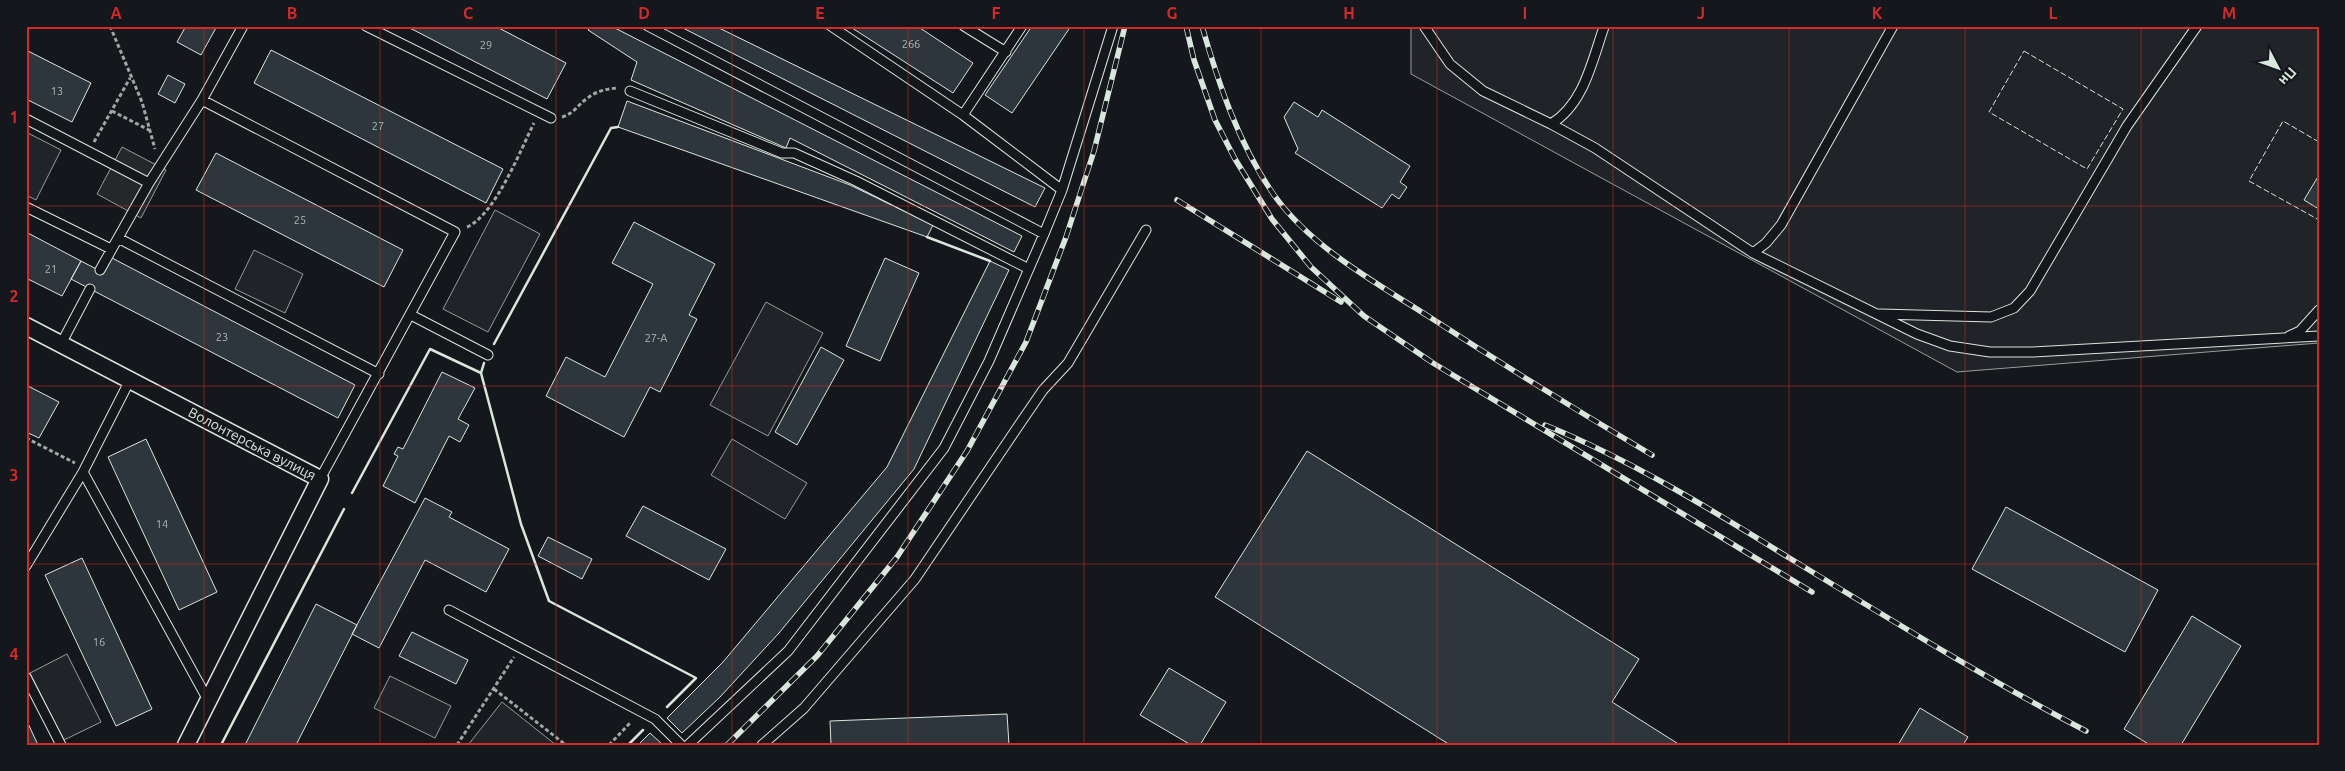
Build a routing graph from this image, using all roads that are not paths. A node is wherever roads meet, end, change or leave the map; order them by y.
1 (243, 26) edge
2 (366, 26) edge
3 (648, 26) edge
4 (831, 26) edge
5 (964, 26) edge
6 (1022, 26) edge
7 (1114, 26) edge
8 (1424, 26) edge
9 (1894, 26) edge
10 (2197, 26) edge
11 (1604, 28) dead end
12 (1006, 52) junction
13 (630, 91) road end
14 (202, 100) junction
15 (963, 115) junction
16 (551, 118) road end
17 (26, 119) edge
18 (1551, 124) junction
19 (149, 183) junction
20 (1062, 190) junction
21 (26, 208) edge
22 (1146, 230) dead end
23 (1044, 234) junction
24 (118, 238) junction
25 (111, 249) junction
26 (1753, 253) junction
27 (1029, 269) junction
28 (100, 270) dead end
29 (90, 289) dead end
30 (2319, 310) edge
31 (411, 314) junction
32 (1874, 314) junction
33 (26, 326) edge
34 (2319, 336) edge
35 (2282, 339) junction
36 (61, 344) junction
37 (488, 355) dead end
38 (379, 374) junction
39 (130, 380) junction
40 (84, 470) junction
41 (320, 479) junction
42 (26, 566) edge
43 (449, 610) dead end
44 (26, 677) edge
45 (208, 700) junction
46 (61, 745) edge
47 (186, 745) edge
48 (682, 745) edge
49 (688, 745) edge
50 (762, 745) edge

1 - 14 lane
2 - 16 lane
3 - 23 lane
4 - 15 lane
5 - 12 lane
6 - 12 lane
7 - 20 lane
8 - 18 lane
9 - 26 lane
10 - 32 lane
11 - 18 lane
12 - 15 lane
13 - 27 lane
14 - 19 lane
14 - 31 lane
15 - 20 lane
17 - 19 lane
18 - 26 lane
19 - 24 lane
20 - 23 lane
21 - 25 lane
22 - 50 lane
23 - 27 lane
24 - 25 lane
24 - 38 lane
25 - 28 lane
26 - 32 lane
27 - 49 lane
29 - 36 lane
30 - 35 lane
31 - 37 lane
31 - 38 lane
32 - 35 lane
33 - 36 street, Волонтерська вулиця
34 - 35 lane
36 - 39 street, Волонтерська вулиця
38 - 41 lane
39 - 40 lane
39 - 41 street, Волонтерська вулиця
40 - 42 lane
40 - 45 lane
41 - 45 street, Волонтерська вулиця
43 - 48 lane
44 - 46 lane
45 - 47 street, Волонтерська вулиця

